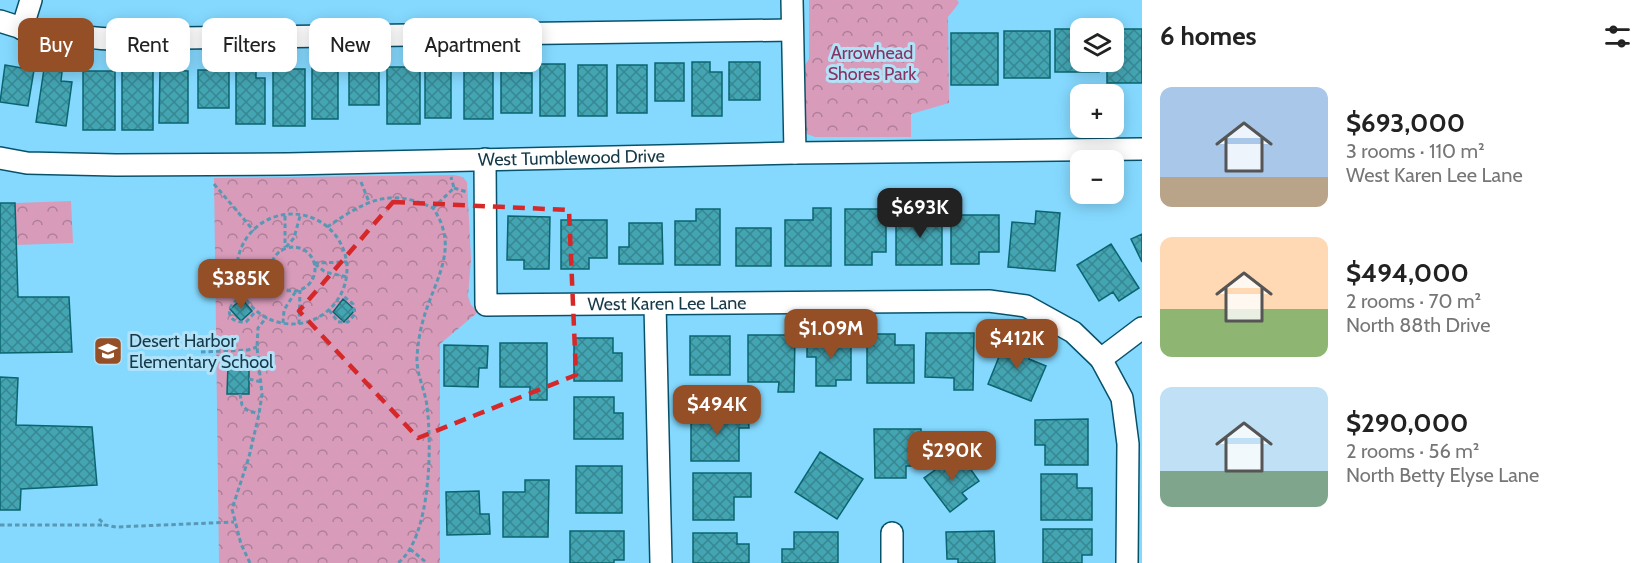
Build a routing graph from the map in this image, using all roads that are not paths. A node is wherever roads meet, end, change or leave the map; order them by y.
1 (31, 0) edge
2 (792, 0) edge
3 (25, 18) edge
4 (0, 21) edge
5 (18, 28) edge
6 (792, 30) junction
7 (94, 38) edge
8 (1142, 149) edge
9 (795, 153) junction
10 (0, 158) edge
11 (485, 159) junction
12 (655, 304) junction
13 (1142, 327) edge
14 (1101, 359) junction
15 (892, 532) dead end
16 (661, 563) edge
17 (892, 563) edge
18 (1127, 563) edge

1 - 3 street
2 - 6 street
4 - 5 street
6 - 7 street
6 - 9 street
8 - 9 street, West Tumblewood Drive
9 - 11 street, West Tumblewood Drive
10 - 11 street, West Tumblewood Drive
11 - 12 street, West Karen Lee Lane
12 - 14 street, West Karen Lee Lane
12 - 16 street
13 - 14 street
14 - 18 street, West Karen Lee Lane
15 - 17 street

